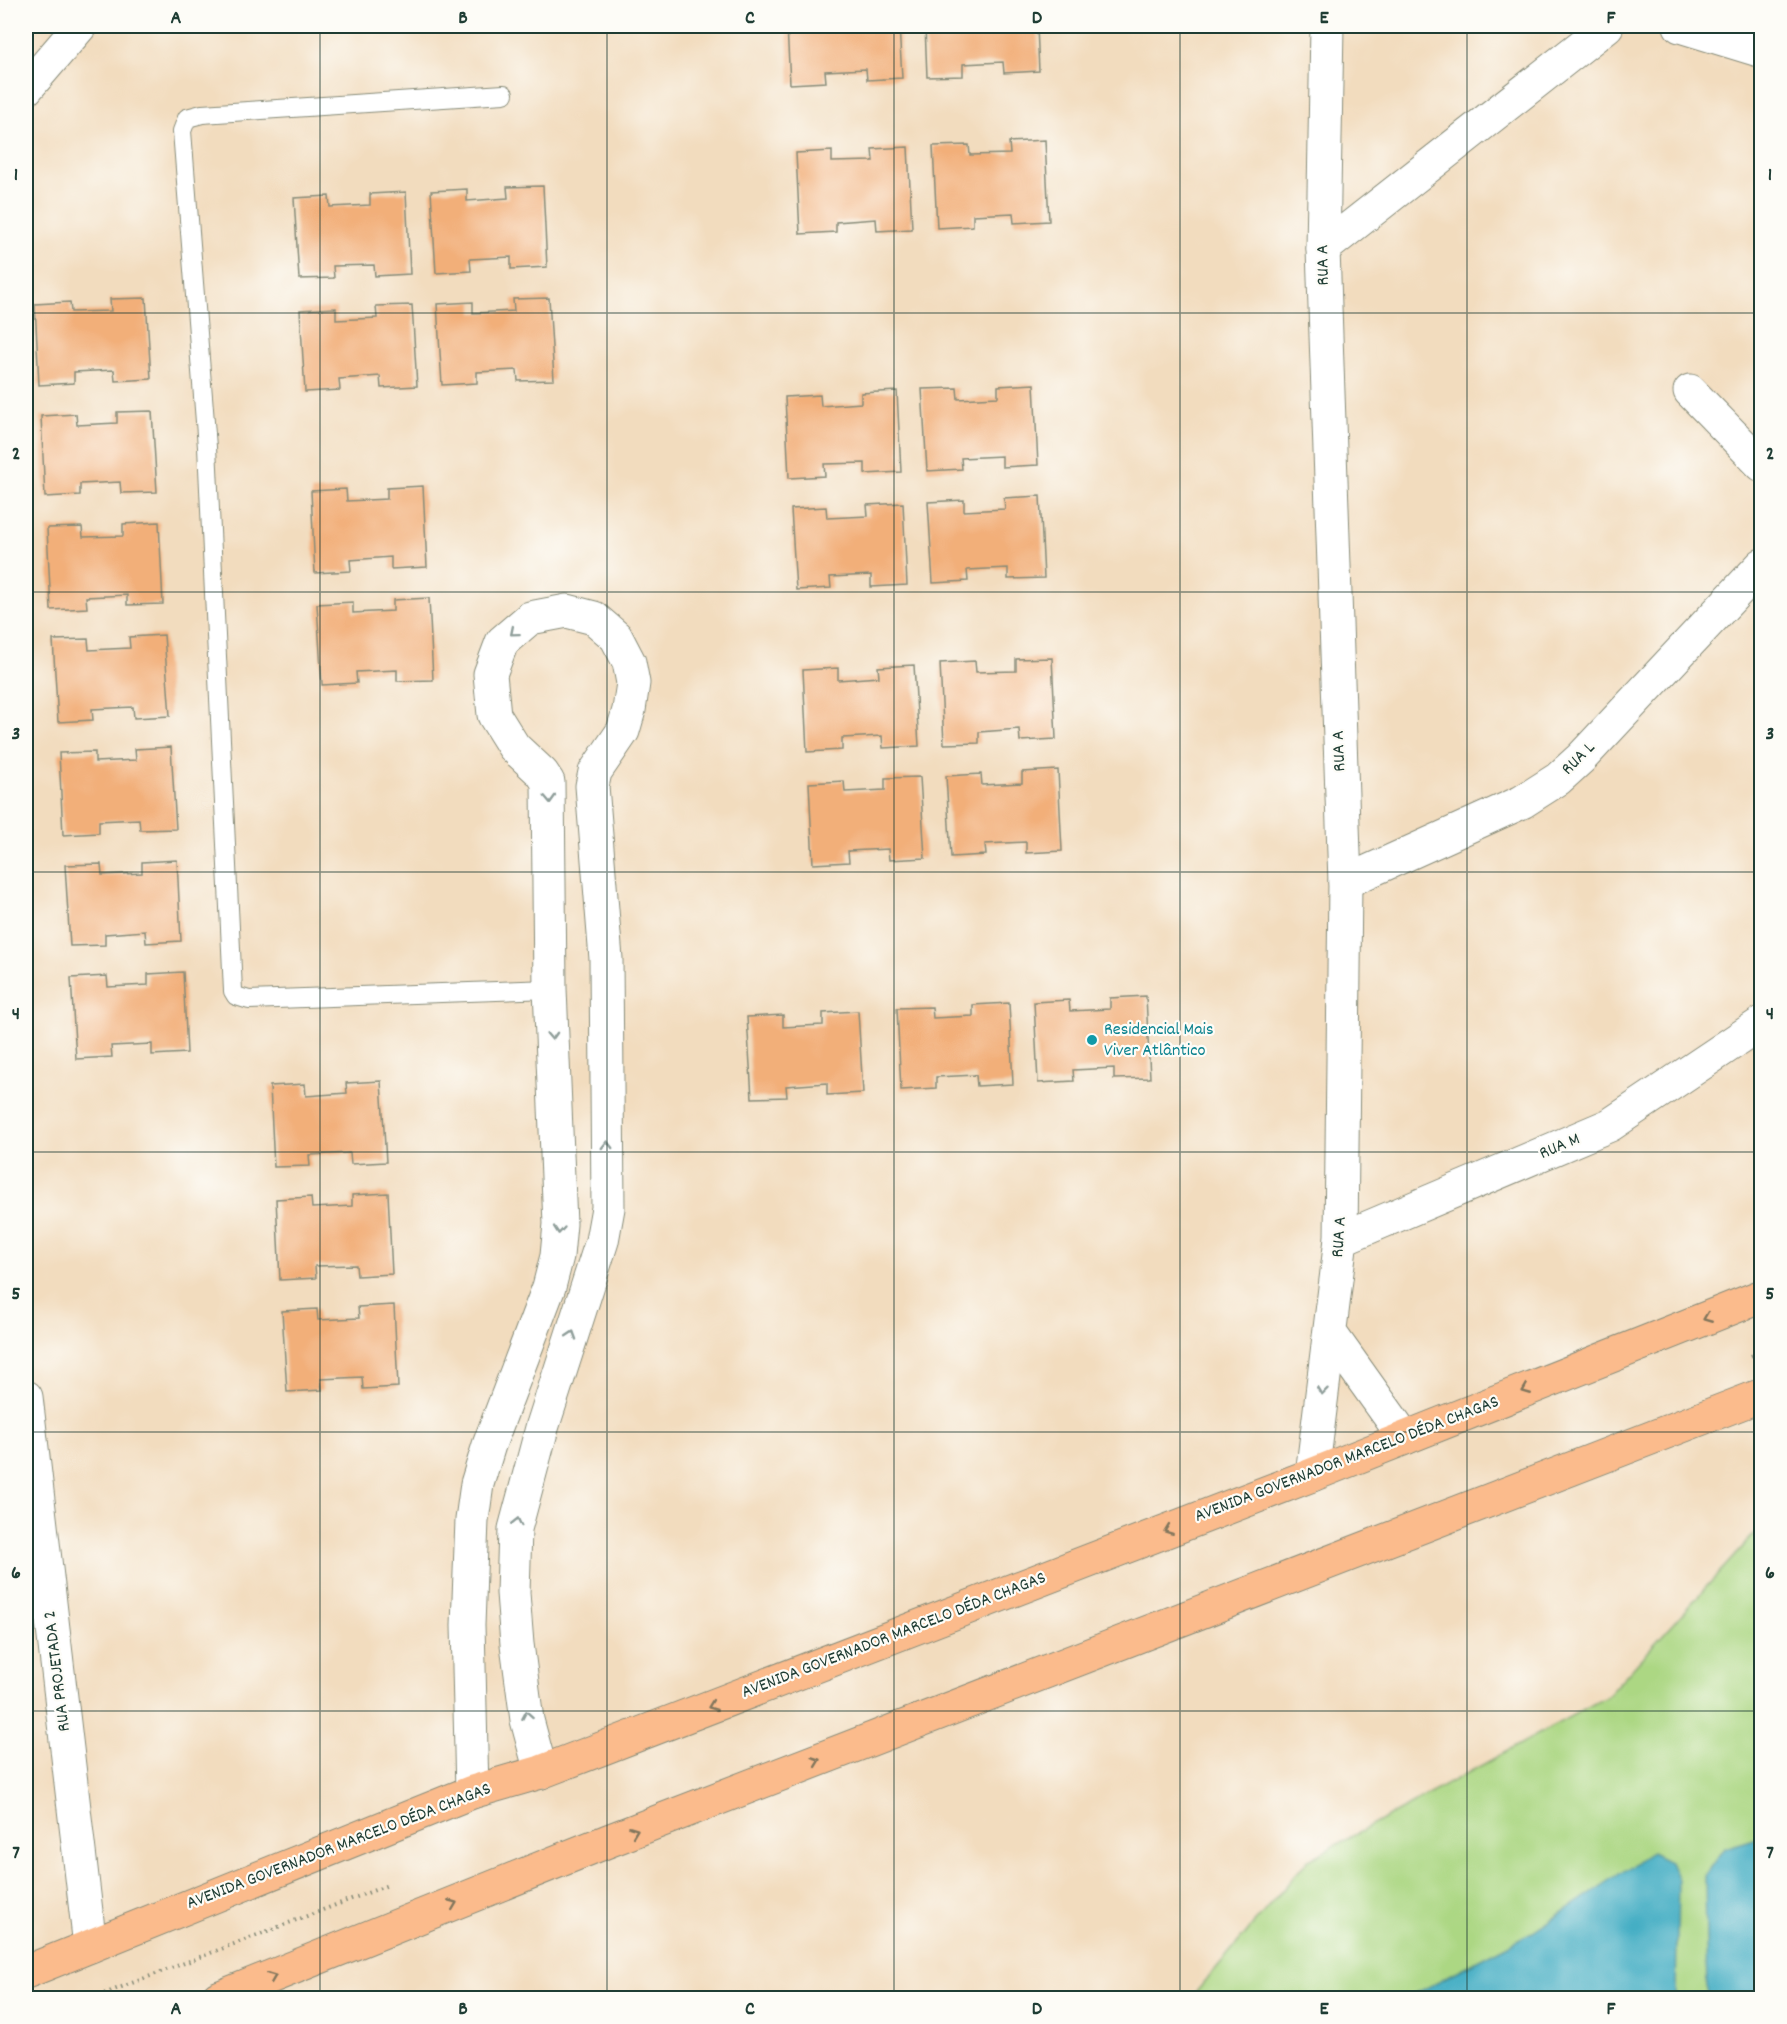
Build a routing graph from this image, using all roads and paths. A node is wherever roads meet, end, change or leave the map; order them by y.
1 (80, 26) edge
2 (1327, 26) edge
3 (1607, 26) edge
4 (1680, 26) edge
5 (1761, 51) edge
6 (26, 89) edge
7 (504, 94) dead end
8 (1323, 249) junction
9 (1690, 391) dead end
10 (1761, 465) edge
11 (1761, 565) edge
12 (1345, 882) junction
13 (550, 989) junction
14 (1761, 1023) edge
15 (1341, 1239) junction
16 (1761, 1296) edge
17 (1330, 1333) junction
18 (1761, 1395) edge
19 (26, 1397) edge
20 (1405, 1438) junction
21 (1312, 1475) junction
22 (541, 1772) junction
23 (472, 1791) junction
24 (90, 1946) junction
25 (26, 1972) edge
26 (218, 1998) edge

1 - 6 street
2 - 8 street, RUA A
3 - 8 street
4 - 5 street
7 - 13 lane
8 - 12 street, RUA A
9 - 10 street
11 - 12 street, RUA L
12 - 15 street, RUA A
22 -> 13 street
13 -> 23 street
14 - 15 street, RUA M
15 - 17 street, RUA A
16 -> 20 main road, AVENIDA GOVERNADOR MARCELO DÉDA CHAGAS
17 - 20 street
17 -> 21 street, RUA A
26 -> 18 main road
19 - 24 street, RUA PROJETADA 2
20 - 21 main road, AVENIDA GOVERNADOR MARCELO DÉDA CHAGAS
21 -> 22 main road, AVENIDA GOVERNADOR MARCELO DÉDA CHAGAS
22 - 23 main road, AVENIDA GOVERNADOR MARCELO DÉDA CHAGAS
23 - 24 main road, AVENIDA GOVERNADOR MARCELO DÉDA CHAGAS
24 - 25 main road, AVENIDA GOVERNADOR MARCELO DÉDA CHAGAS

